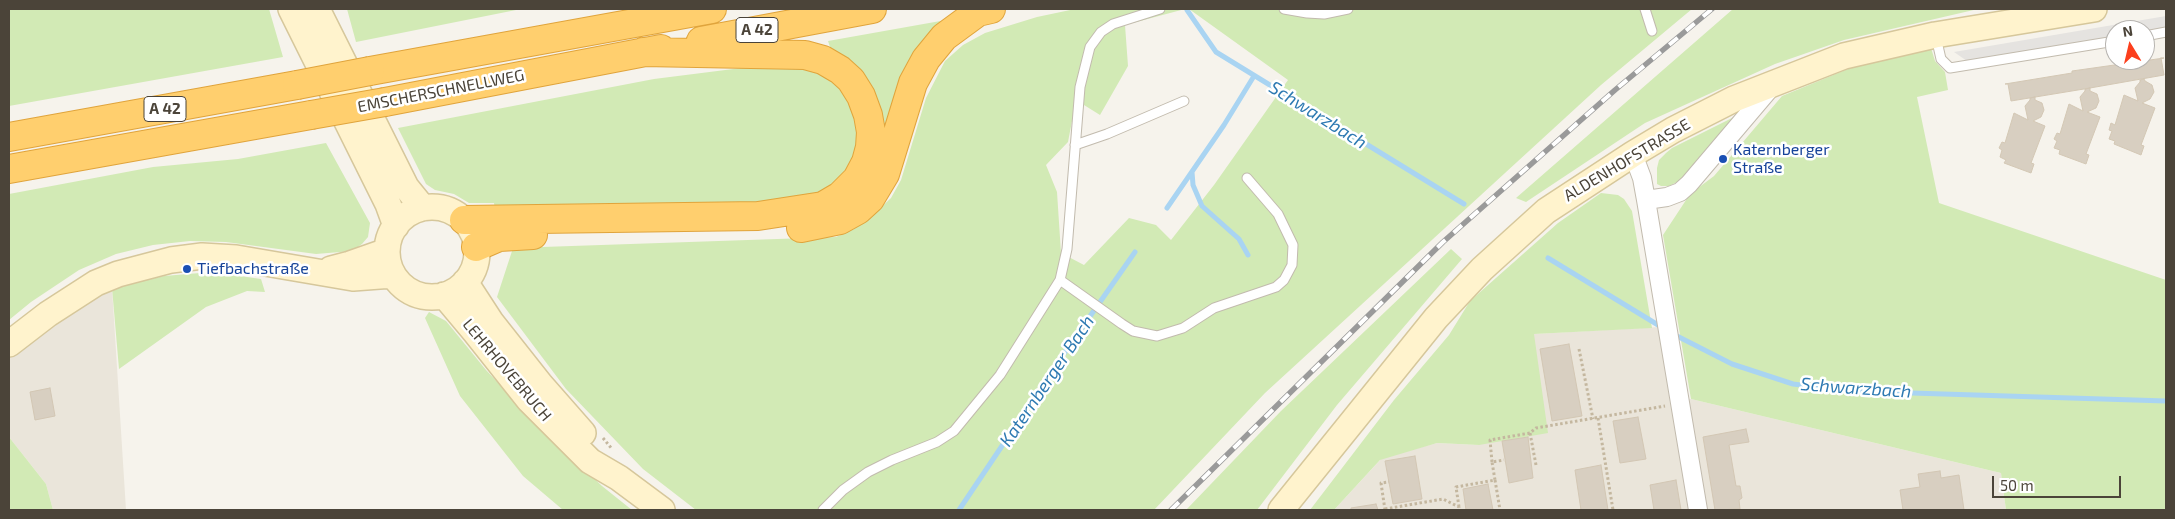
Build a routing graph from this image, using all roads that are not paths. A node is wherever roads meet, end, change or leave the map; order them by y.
1 (291, 9) edge
2 (317, 9) edge
3 (712, 9) edge
4 (872, 9) edge
5 (991, 9) edge
6 (1160, 9) edge
7 (1284, 9) edge
8 (1348, 9) edge
9 (1645, 9) edge
10 (2088, 9) edge
11 (1652, 31) dead end
12 (1935, 35) junction
13 (2105, 43) edge
14 (643, 52) junction
15 (1776, 81) junction
16 (1184, 101) dead end
17 (17, 134) edge
18 (1075, 145) junction
19 (1633, 154) junction
20 (9, 169) edge
21 (1247, 178) dead end
22 (1646, 200) junction
23 (423, 208) junction
24 (464, 220) junction
25 (396, 226) junction
26 (476, 247) junction
27 (386, 251) junction
28 (316, 272) junction
29 (393, 275) junction
30 (1060, 280) junction
31 (465, 282) junction
32 (444, 295) junction
33 (9, 344) edge
34 (619, 478) junction
35 (662, 510) edge
36 (823, 510) edge
37 (1281, 510) edge
38 (1698, 510) edge

1 - 25 street
2 - 23 street
3 - 17 highway, EMSCHERSCHNELLWEG / A 42, bridge
4 - 14 highway, EMSCHERSCHNELLWEG / A 42
5 - 26 highway
6 - 18 lane
7 - 8 lane
9 - 11 lane
10 - 12 street, ALDENHOFSTRASSE
12 - 13 lane
12 - 15 street, ALDENHOFSTRASSE
14 - 20 highway, EMSCHERSCHNELLWEG / A 42, bridge
14 - 24 highway
15 - 19 street, ALDENHOFSTRASSE
15 - 22 street
16 - 18 lane
18 - 30 lane
19 - 22 street
19 - 37 street, ALDENHOFSTRASSE
21 - 30 lane
22 - 38 street
23 - 24 street
23 - 25 street
24 - 26 street
25 - 27 street
26 - 31 street
27 - 28 street
27 - 29 street
28 - 29 street
28 - 33 street
29 - 32 street
30 - 36 lane
31 - 32 street
31 - 34 street, LEHRHOVEBRUCH
32 - 34 street, LEHRHOVEBRUCH
34 - 35 street, LEHRHOVEBRUCH

